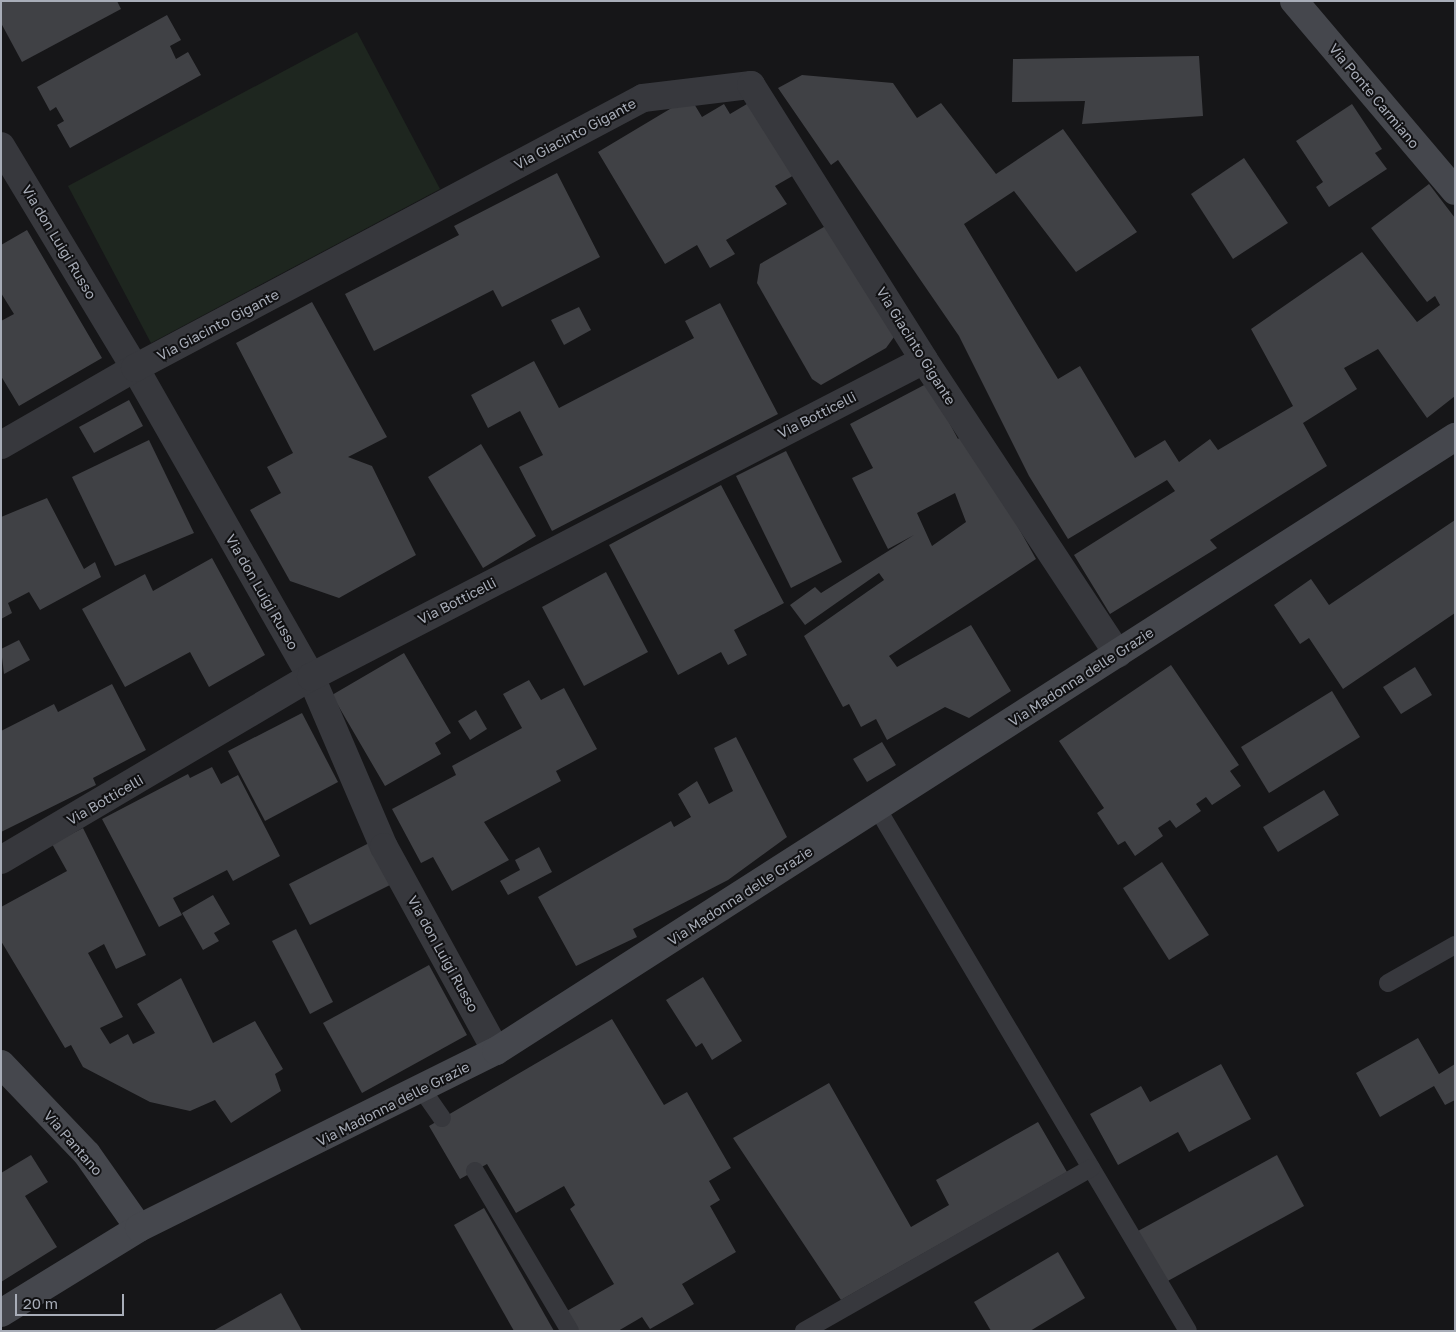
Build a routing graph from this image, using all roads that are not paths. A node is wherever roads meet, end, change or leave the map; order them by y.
1 (1294, 1) edge
2 (1, 146) edge
3 (1455, 191) edge
4 (924, 360) junction
5 (136, 368) junction
6 (1455, 437) edge
7 (1, 445) edge
8 (1118, 654) junction
9 (311, 677) junction
10 (877, 808) junction
11 (1, 860) edge
12 (1455, 945) edge
13 (1388, 984) dead end
14 (496, 1051) junction
15 (1, 1064) edge
16 (423, 1091) junction
17 (442, 1118) dead end
18 (1091, 1168) junction
19 (476, 1170) dead end
20 (138, 1228) junction
21 (1, 1313) edge
22 (570, 1331) edge
23 (804, 1331) edge
24 (1188, 1331) edge

1 - 3 main road, Via Ponte Carmiano
2 - 5 street, Via don Luigi Russo
4 - 5 street, Via Giacinto Gigante
4 - 8 street, Via Giacinto Gigante
4 - 9 street, Via Botticelli
5 - 7 street, Via Giacinto Gigante
5 - 9 street, Via don Luigi Russo
6 - 8 main road, Via Madonna delle Grazie
8 - 10 main road, Via Madonna delle Grazie
9 - 11 street, Via Botticelli
9 - 14 street, Via don Luigi Russo
10 - 14 main road, Via Madonna delle Grazie
10 - 18 lane
12 - 13 lane
14 - 16 main road, Via Madonna delle Grazie
15 - 20 main road, Via Pantano
16 - 17 lane
16 - 20 main road, Via Madonna delle Grazie
18 - 23 lane
18 - 24 lane
19 - 22 lane
20 - 21 main road, Via Madonna delle Grazie

